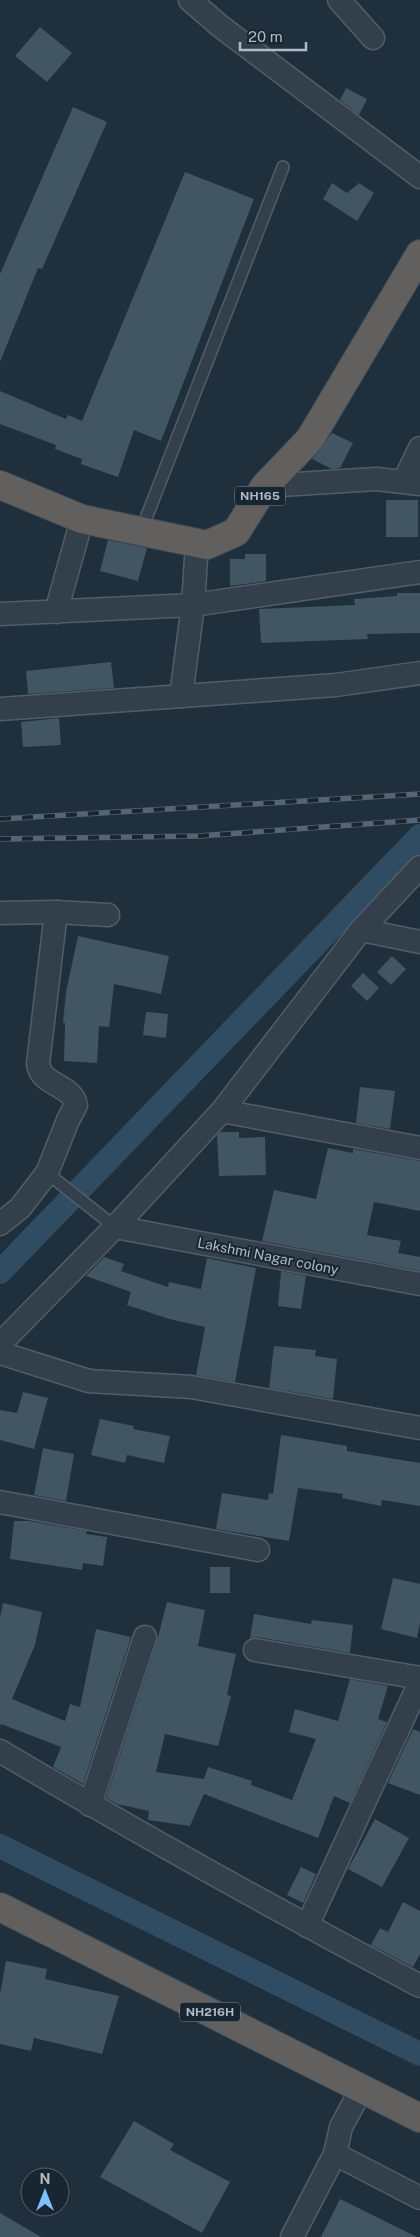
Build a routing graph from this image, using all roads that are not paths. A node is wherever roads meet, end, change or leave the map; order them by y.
1 (190, 0) edge
2 (339, 0) edge
3 (373, 38) dead end
4 (282, 166) dead end
5 (420, 176) edge
6 (420, 254) edge
7 (420, 448) edge
8 (412, 483) edge
9 (0, 485) edge
10 (266, 486) junction
11 (82, 519) junction
12 (141, 531) junction
13 (197, 543) junction
14 (420, 572) edge
15 (193, 605) junction
16 (56, 612) junction
17 (0, 614) edge
18 (420, 674) edge
19 (181, 696) junction
20 (0, 708) edge
21 (420, 867) edge
22 (56, 912) junction
23 (0, 913) edge
24 (108, 915) dead end
25 (360, 930) junction
26 (420, 942) edge
27 (222, 1111) junction
28 (420, 1148) edge
29 (47, 1173) junction
30 (0, 1224) edge
31 (115, 1227) junction
32 (420, 1284) edge
33 (0, 1344) edge
34 (0, 1352) edge
35 (420, 1428) edge
36 (0, 1502) edge
37 (258, 1550) dead end
38 (145, 1637) dead end
39 (255, 1650) dead end
40 (420, 1680) edge
41 (0, 1752) edge
42 (90, 1805) junction
43 (0, 1907) edge
44 (307, 1926) junction
45 (420, 1986) edge
46 (358, 2096) junction
47 (420, 2118) edge
48 (335, 2154) junction
49 (420, 2198) edge
50 (292, 2237) edge

1 - 5 street
2 - 3 street
4 - 12 lane
6 - 10 highway, NH165
7 - 8 street
8 - 10 street
9 - 11 highway, NH165
10 - 13 highway, NH165
11 - 12 highway, NH165
11 - 16 street
12 - 13 highway, NH165
13 - 15 street
14 - 15 street
15 - 16 street
15 - 19 street
16 - 17 street
18 - 19 street
19 - 20 street
21 - 25 street
22 - 23 street
22 - 24 street
22 - 29 street
25 - 26 street
25 - 27 street
27 - 28 street
27 - 31 street
29 - 30 street
29 - 31 lane
31 - 32 street, Lakshmi Nagar colony
31 - 33 street
34 - 35 street
36 - 37 street
38 - 42 street
39 - 40 street
40 - 44 street
41 - 42 street
42 - 44 street
43 - 46 highway, NH216H
44 - 45 street
46 - 47 highway, NH216H
46 - 48 street
48 - 49 street
48 - 50 street

